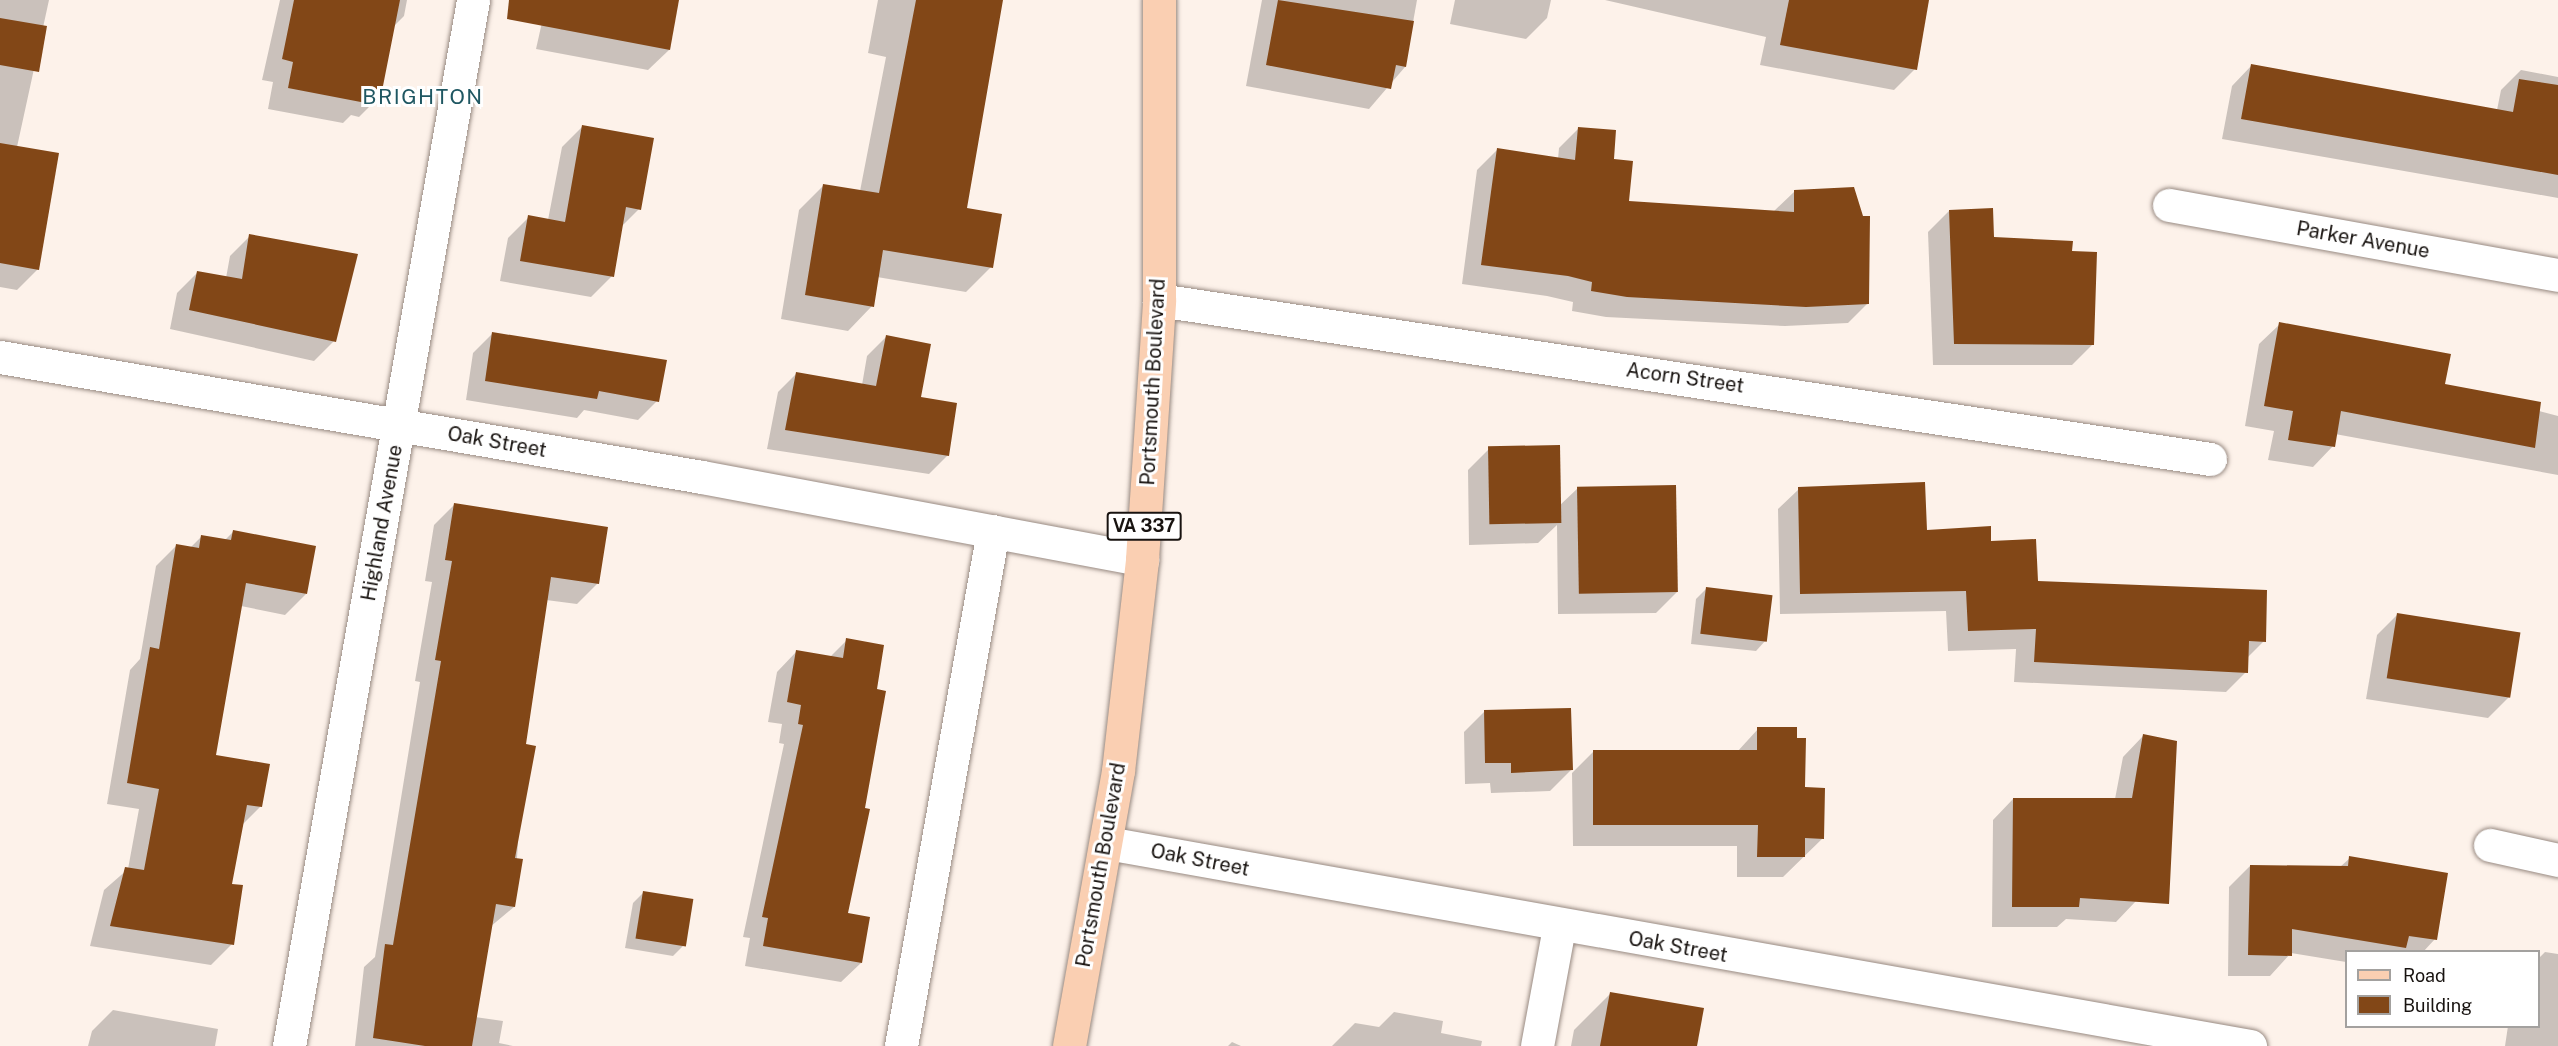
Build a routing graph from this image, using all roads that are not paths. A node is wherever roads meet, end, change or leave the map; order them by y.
1 (474, 0) edge
2 (1159, 0) edge
3 (2169, 205) dead end
4 (2558, 275) edge
5 (1159, 300) junction
6 (0, 357) edge
7 (399, 426) junction
8 (2210, 459) dead end
9 (993, 531) junction
10 (1142, 560) junction
11 (1107, 843) junction
12 (2490, 845) dead end
13 (2558, 860) edge
14 (1558, 927) junction
15 (2142, 1037) edge
16 (290, 1046) edge
17 (901, 1046) edge
18 (1069, 1046) edge
19 (1537, 1046) edge
20 (2250, 1046) edge

1 - 7 street, Highland Avenue
2 - 5 main road, Portsmouth Boulevard / VA 337
3 - 4 street, Parker Avenue
5 - 8 street, Acorn Street
5 - 10 main road, Portsmouth Boulevard / VA 337
6 - 7 street, Oak Street
7 - 9 street, Oak Street
7 - 16 street, Highland Avenue
9 - 10 street, Oak Street
9 - 17 street
10 - 11 main road, Portsmouth Boulevard / VA 337
11 - 14 street, Oak Street
11 - 18 main road, Portsmouth Boulevard / VA 337
12 - 13 street
14 - 15 street, Oak Street
14 - 19 street
15 - 20 street, Oak Street

